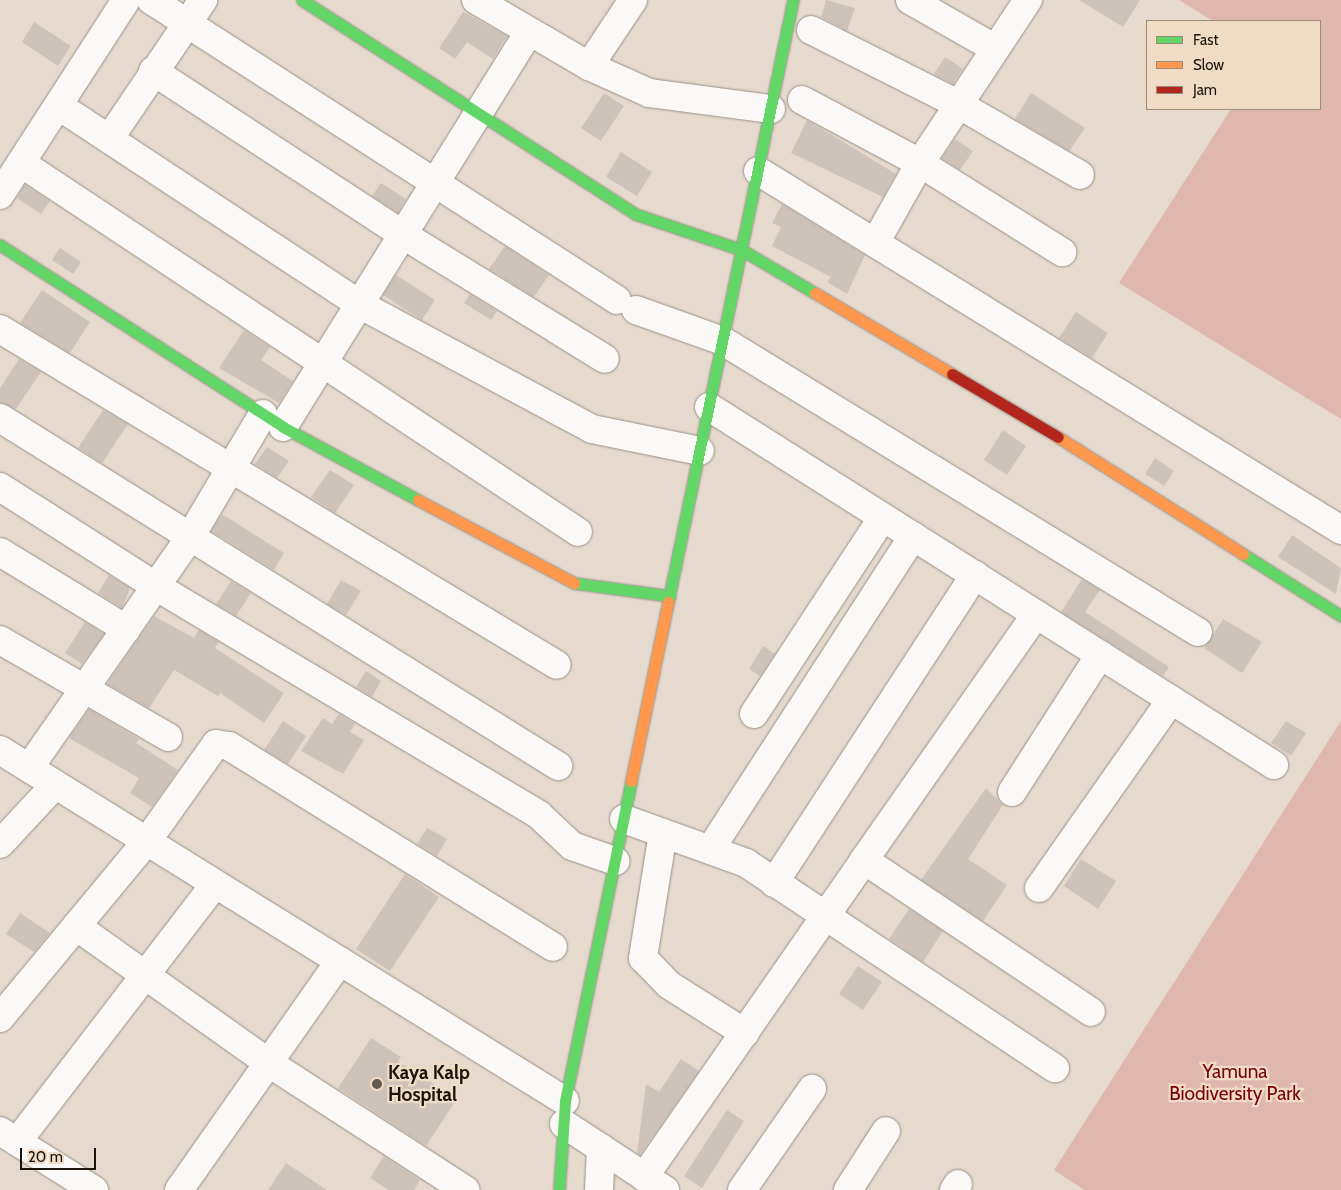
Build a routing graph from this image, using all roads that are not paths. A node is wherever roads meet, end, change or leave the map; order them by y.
1 (126, 0) edge
2 (151, 0) edge
3 (203, 0) edge
4 (302, 0) edge
5 (476, 0) edge
6 (633, 0) edge
7 (794, 0) edge
8 (910, 0) edge
9 (1028, 0) edge
10 (186, 24) junction
11 (811, 30) dead end
12 (528, 33) junction
13 (994, 48) junction
14 (589, 66) junction
15 (153, 71) junction
16 (802, 100) dead end
17 (958, 104) junction
18 (59, 106) junction
19 (771, 109) junction
20 (478, 114) junction
21 (109, 139) junction
22 (21, 163) junction
23 (920, 164) junction
24 (758, 171) junction
25 (1080, 175) dead end
26 (434, 183) junction
27 (0, 195) edge
28 (402, 234) junction
29 (875, 243) junction
30 (0, 245) edge
31 (742, 250) junction
32 (1062, 252) dead end
33 (358, 304) junction
34 (0, 329) edge
35 (723, 341) junction
36 (605, 359) dead end
37 (322, 363) junction
38 (710, 407) junction
39 (0, 418) edge
40 (273, 420) junction
41 (700, 451) junction
42 (230, 468) junction
43 (0, 487) edge
44 (883, 517) junction
45 (1341, 530) edge
46 (578, 532) dead end
47 (913, 536) junction
48 (190, 537) junction
49 (0, 552) edge
50 (975, 575) junction
51 (157, 587) junction
52 (670, 596) junction
53 (1036, 614) junction
54 (1341, 616) edge
55 (126, 629) junction
56 (1198, 632) dead end
57 (0, 640) edge
58 (1100, 655) junction
59 (557, 665) dead end
60 (83, 691) junction
61 (1172, 700) junction
62 (754, 714) dead end
63 (168, 737) dead end
64 (0, 750) edge
65 (1274, 765) dead end
66 (558, 766) dead end
67 (29, 768) junction
68 (56, 785) junction
69 (1012, 792) dead end
70 (624, 819) junction
71 (663, 833) junction
72 (147, 841) junction
73 (0, 844) edge
74 (710, 850) junction
75 (864, 860) junction
76 (615, 861) junction
77 (774, 883) junction
78 (215, 884) junction
79 (1039, 888) dead end
80 (829, 914) junction
81 (76, 926) junction
82 (553, 946) dead end
83 (340, 961) junction
84 (145, 975) junction
85 (1091, 1012) dead end
86 (1, 1016) edge
87 (745, 1033) junction
88 (269, 1063) junction
89 (1055, 1068) dead end
90 (812, 1090) dead end
91 (564, 1112) junction
92 (886, 1132) dead end
93 (8, 1137) edge
94 (601, 1148) junction
95 (655, 1184) edge
96 (94, 1190) edge
97 (179, 1190) edge
98 (465, 1190) edge
99 (559, 1190) edge
100 (599, 1190) edge
101 (742, 1190) edge
102 (848, 1190) edge

1 - 18 street
2 - 10 street
3 - 10 street
4 - 20 street
5 - 12 street
6 - 14 street
7 - 19 street
8 - 13 street
9 - 13 street
10 - 15 street
10 - 26 street
11 - 17 street
12 - 14 street
12 - 20 street
13 - 17 street
14 - 19 street
15 - 21 street
15 - 28 street
16 - 23 street
17 - 23 street
17 - 25 street
18 - 21 street
18 - 22 street
19 - 24 street
20 - 26 street
20 - 31 street
21 - 33 street
22 - 27 street
22 - 37 street
23 - 29 street
23 - 32 street
24 - 29 street
24 - 31 street
26 - 28 street
26 - 35 street
28 - 33 street
28 - 36 street
29 - 45 street
30 - 40 street
31 - 35 street
31 - 54 street
33 - 37 street
33 - 41 street
34 - 42 street
35 - 38 street
35 - 56 street
37 - 40 street
37 - 46 street
38 - 41 street
38 - 44 street
39 - 48 street
40 - 42 street
40 - 52 street
41 - 52 street
42 - 48 street
42 - 59 street
43 - 51 street
44 - 47 street
44 - 62 street
47 - 50 street
47 - 74 street
48 - 51 street
48 - 66 street
49 - 55 street
50 - 53 street
50 - 77 street
51 - 55 street
51 - 76 street
52 - 70 street
53 - 58 street
53 - 75 street
55 - 60 street
57 - 60 street
58 - 61 street
58 - 69 street
60 - 63 street
60 - 67 street
61 - 65 street
61 - 79 street
64 - 67 street
67 - 68 street
68 - 72 street
68 - 73 street
70 - 71 street
70 - 76 street
71 - 74 street
71 - 87 street
72 - 78 street
72 - 81 street
72 - 82 street
74 - 77 street
75 - 80 street
75 - 85 street
76 - 91 street
77 - 80 street
78 - 83 street
78 - 84 street
80 - 87 street
80 - 89 street
81 - 84 street
81 - 86 street
83 - 88 street
83 - 91 street
84 - 88 street
84 - 93 street
87 - 95 street
88 - 97 street
88 - 98 street
90 - 101 street
91 - 94 street
91 - 99 street
92 - 102 street
93 - 96 street
94 - 95 street
94 - 100 street

